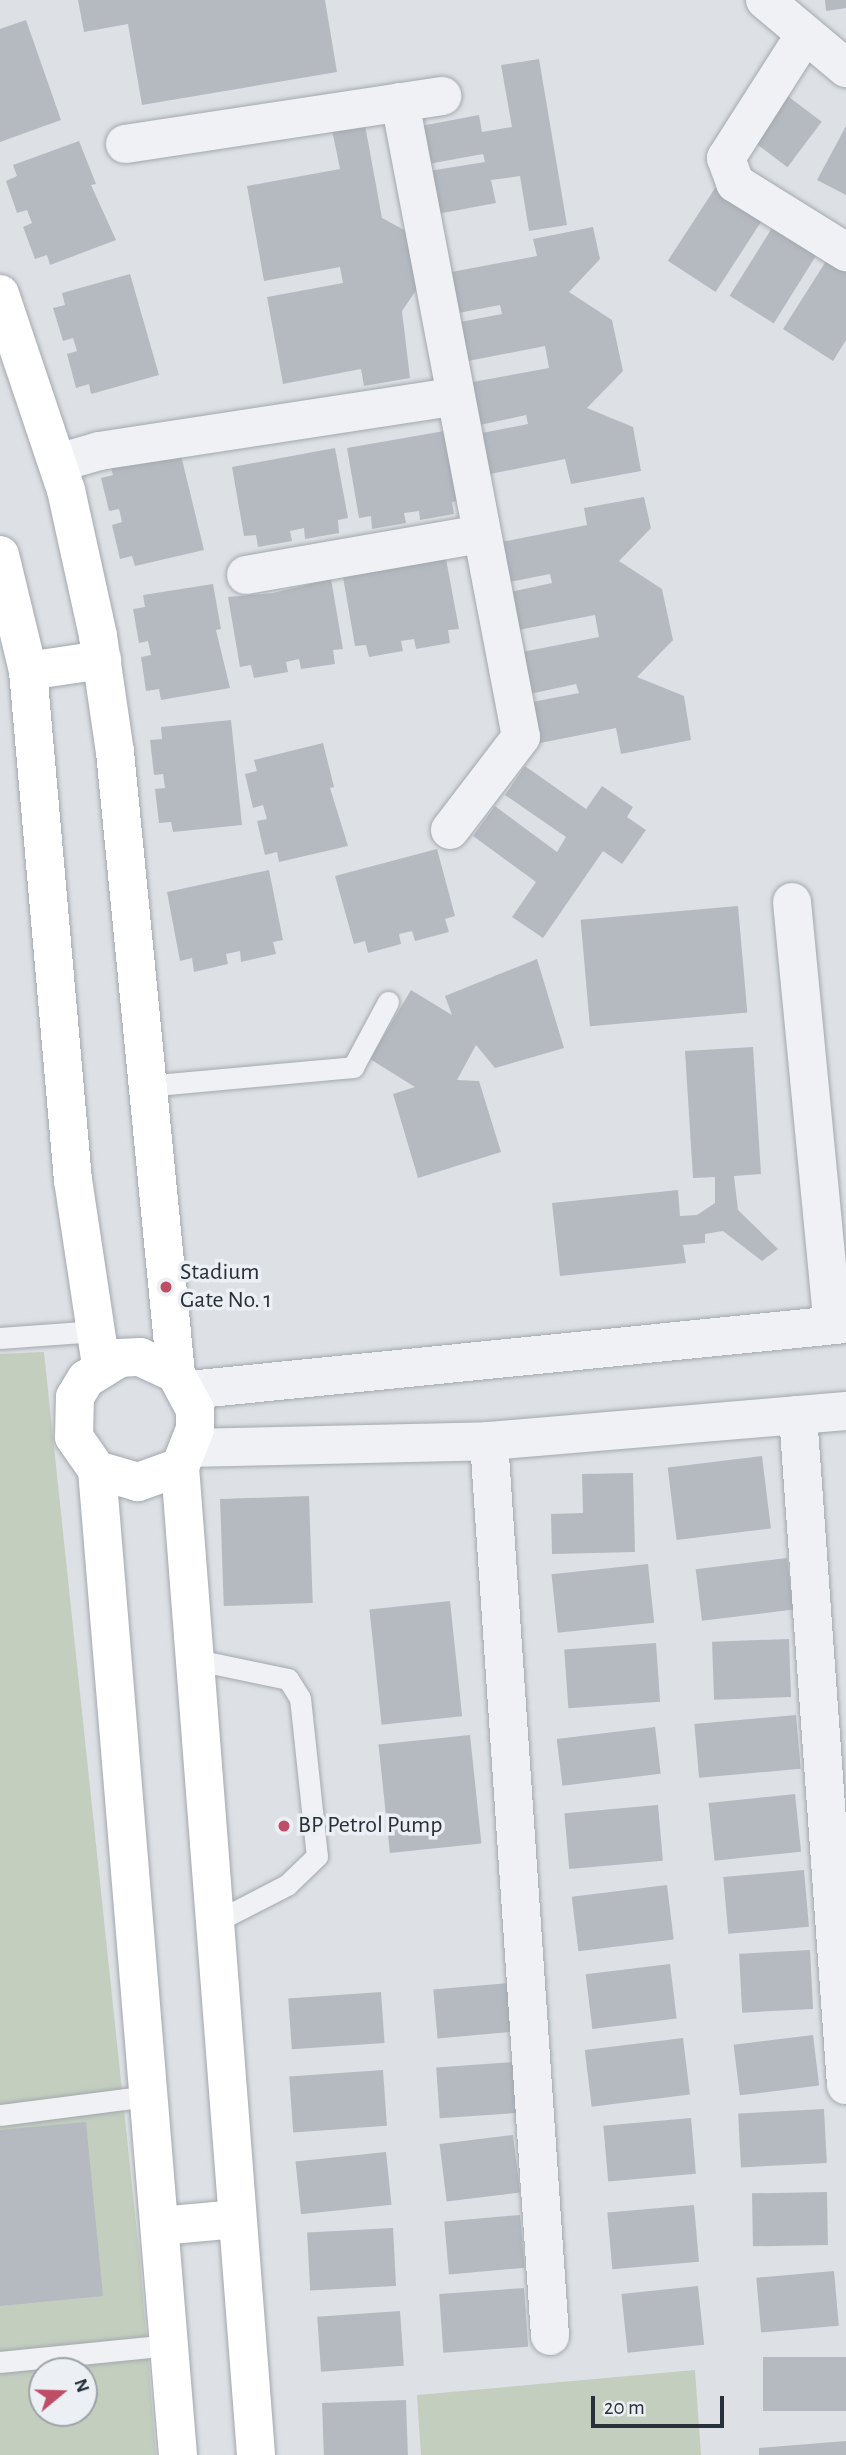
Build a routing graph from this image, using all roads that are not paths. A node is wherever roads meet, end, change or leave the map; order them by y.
1 (765, 0) edge
2 (804, 36) junction
3 (846, 68) edge
4 (442, 96) dead end
5 (400, 102) junction
6 (125, 144) dead end
7 (846, 252) edge
8 (0, 294) edge
9 (452, 397) junction
10 (58, 463) junction
11 (481, 534) junction
12 (0, 555) edge
13 (246, 575) dead end
14 (102, 660) junction
15 (28, 671) junction
16 (450, 830) dead end
17 (792, 902) dead end
18 (388, 1002) dead end
19 (145, 1086) junction
20 (840, 1324) edge
21 (0, 1338) edge
22 (98, 1349) junction
23 (182, 1382) junction
24 (846, 1411) edge
25 (798, 1415) junction
26 (489, 1441) junction
27 (185, 1458) junction
28 (97, 1470) junction
29 (192, 1660) junction
30 (213, 1923) junction
31 (846, 2085) edge
32 (149, 2096) junction
33 (0, 2115) edge
34 (237, 2219) junction
35 (160, 2226) junction
36 (550, 2336) dead end
37 (169, 2345) junction
38 (0, 2362) edge
39 (178, 2455) edge
40 (256, 2455) edge

1 - 2 street
2 - 3 street
2 - 7 street
4 - 5 street
5 - 6 street
5 - 9 street
8 - 10 main road
9 - 10 street
9 - 11 street
10 - 14 main road
11 - 13 street
11 - 16 street
12 - 15 main road
14 - 15 main road
14 - 19 main road
15 - 22 main road
17 - 20 street
18 - 19 lane
19 - 23 main road
20 - 23 street
21 - 22 lane
22 - 23 main road
22 - 28 main road
23 - 27 main road
24 - 25 street
25 - 26 street
25 - 31 street
26 - 27 street
26 - 36 street
27 - 28 main road
27 - 29 main road
28 - 32 main road
29 - 30 main road
29 - 30 lane
30 - 34 main road
32 - 33 lane
32 - 35 main road
34 - 35 main road
34 - 40 main road
35 - 37 main road
37 - 38 lane
37 - 39 main road

